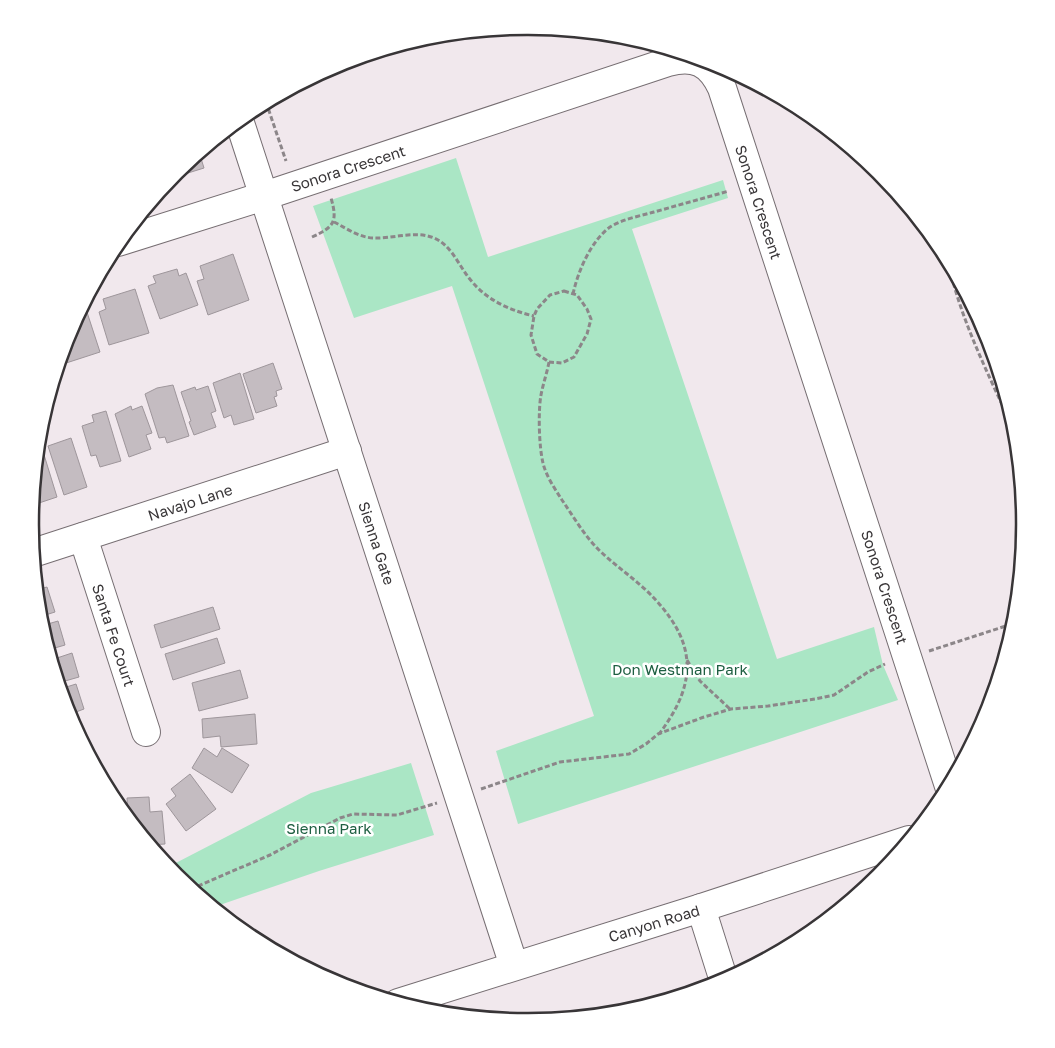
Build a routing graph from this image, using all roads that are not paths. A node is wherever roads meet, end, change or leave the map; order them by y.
1 (682, 60) edge
2 (711, 71) edge
3 (241, 128) edge
4 (264, 196) junction
5 (131, 238) edge
6 (347, 451) junction
7 (82, 537) junction
8 (40, 551) edge
9 (146, 732) dead end
10 (946, 776) edge
11 (897, 844) edge
12 (701, 908) junction
13 (514, 966) junction
14 (722, 973) edge
15 (410, 998) edge

1 - 4 street, Sonora Crescent
2 - 10 street, Sonora Crescent
3 - 4 street, Sienna Gate
4 - 5 street, Sonora Crescent
4 - 6 street, Sienna Gate
6 - 7 street, Navajo Lane
6 - 13 street, Sienna Gate
7 - 8 street, Navajo Lane
7 - 9 street, Santa Fe Court
11 - 12 street, Canyon Road
12 - 13 street, Canyon Road
12 - 14 street
13 - 15 street, Canyon Road

